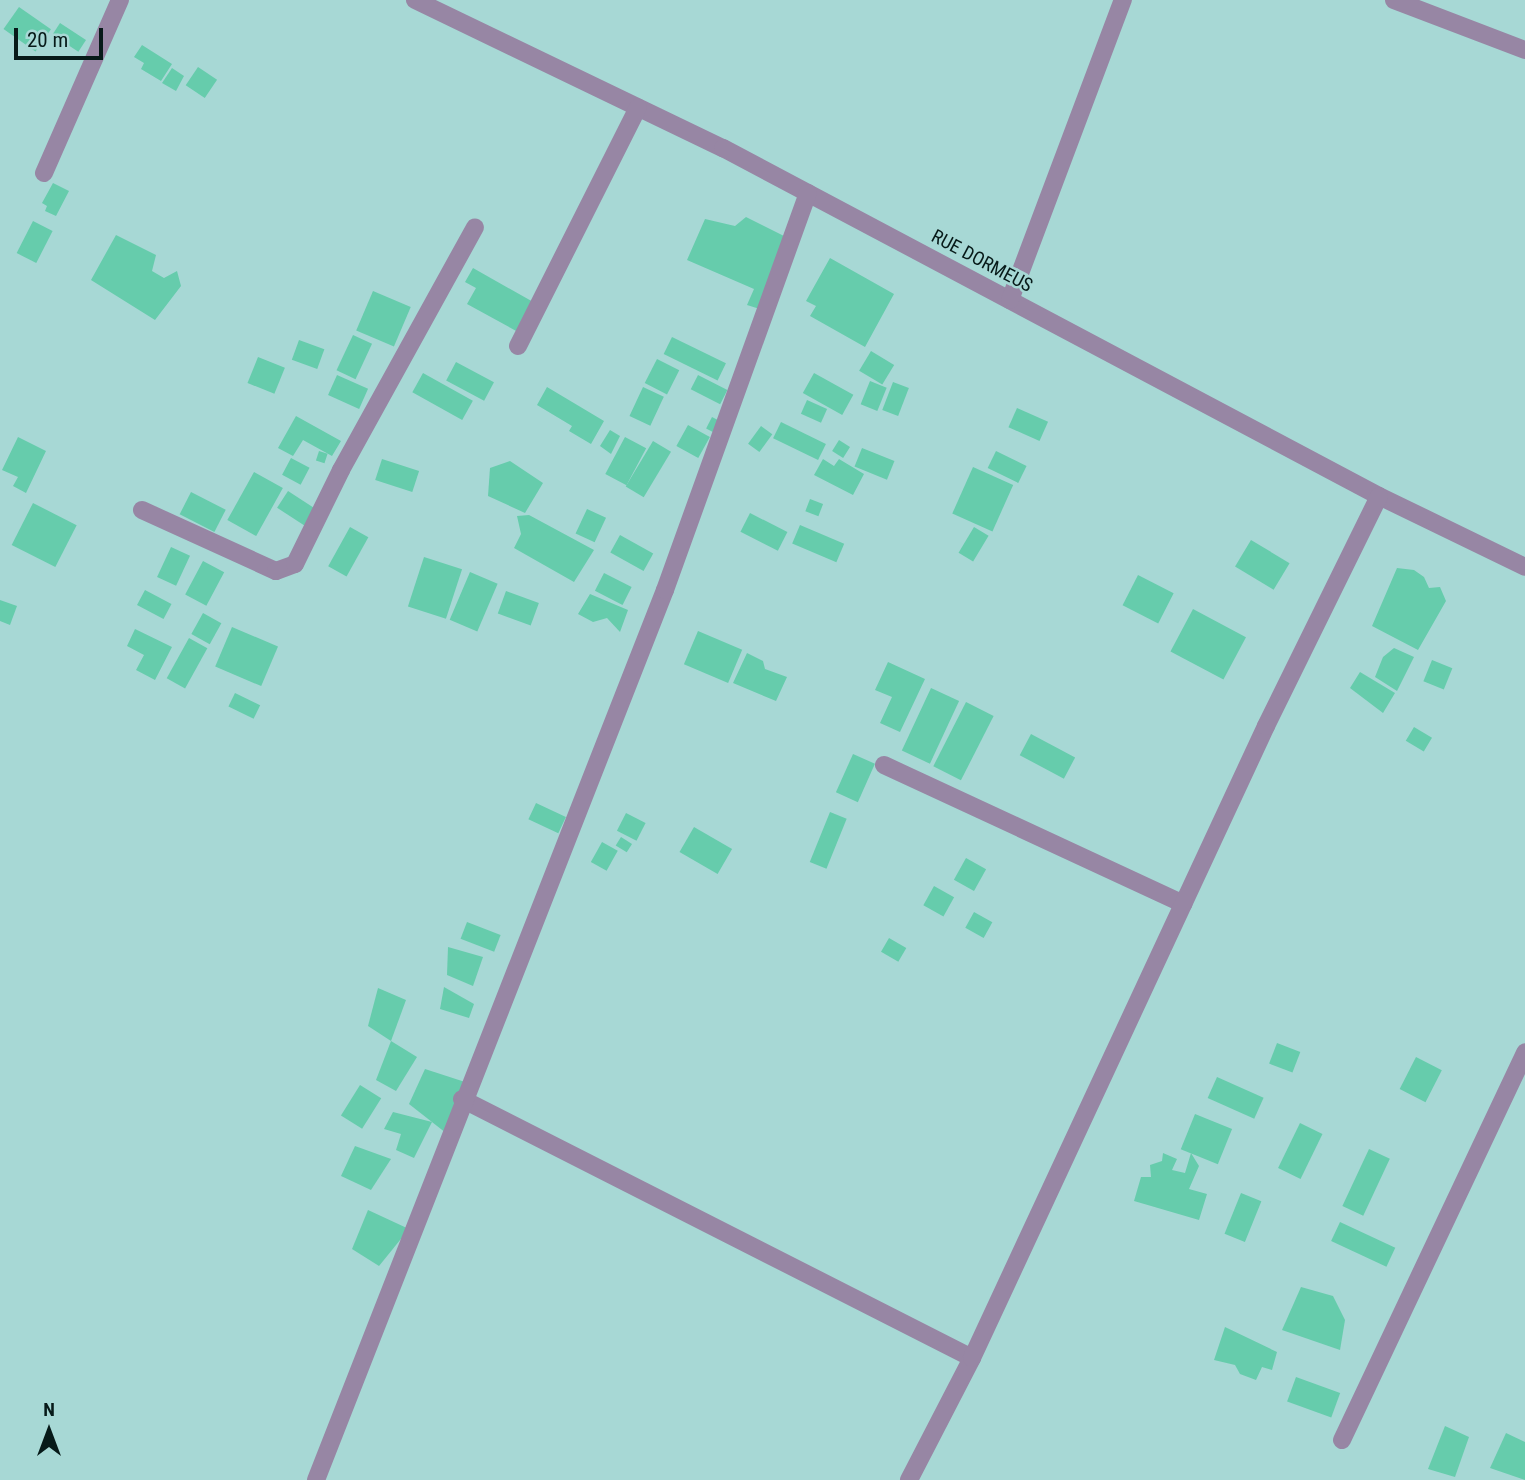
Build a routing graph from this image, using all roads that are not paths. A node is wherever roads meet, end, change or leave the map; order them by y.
1 (120, 0) edge
2 (415, 0) edge
3 (1124, 0) edge
4 (1394, 0) edge
5 (1525, 50) edge
6 (638, 107) junction
7 (44, 173) dead end
8 (808, 193) junction
9 (475, 227) dead end
10 (1010, 300) junction
11 (518, 346) dead end
12 (1379, 496) junction
13 (142, 510) dead end
14 (1525, 568) edge
15 (884, 765) dead end
16 (1183, 904) junction
17 (1525, 1052) edge
18 (463, 1099) junction
19 (972, 1358) junction
20 (1342, 1440) dead end
21 (316, 1480) edge
22 (909, 1480) edge

1 - 7 street
2 - 6 street, RUE DORMEUS
3 - 10 street
4 - 5 street
6 - 8 street, RUE DORMEUS
6 - 11 street
8 - 10 street, RUE DORMEUS
8 - 18 street
9 - 13 street
10 - 12 street, RUE DORMEUS
12 - 14 street, RUE DORMEUS
12 - 16 street
15 - 16 street
16 - 19 street
17 - 20 street
18 - 19 street
18 - 21 street
19 - 22 street

